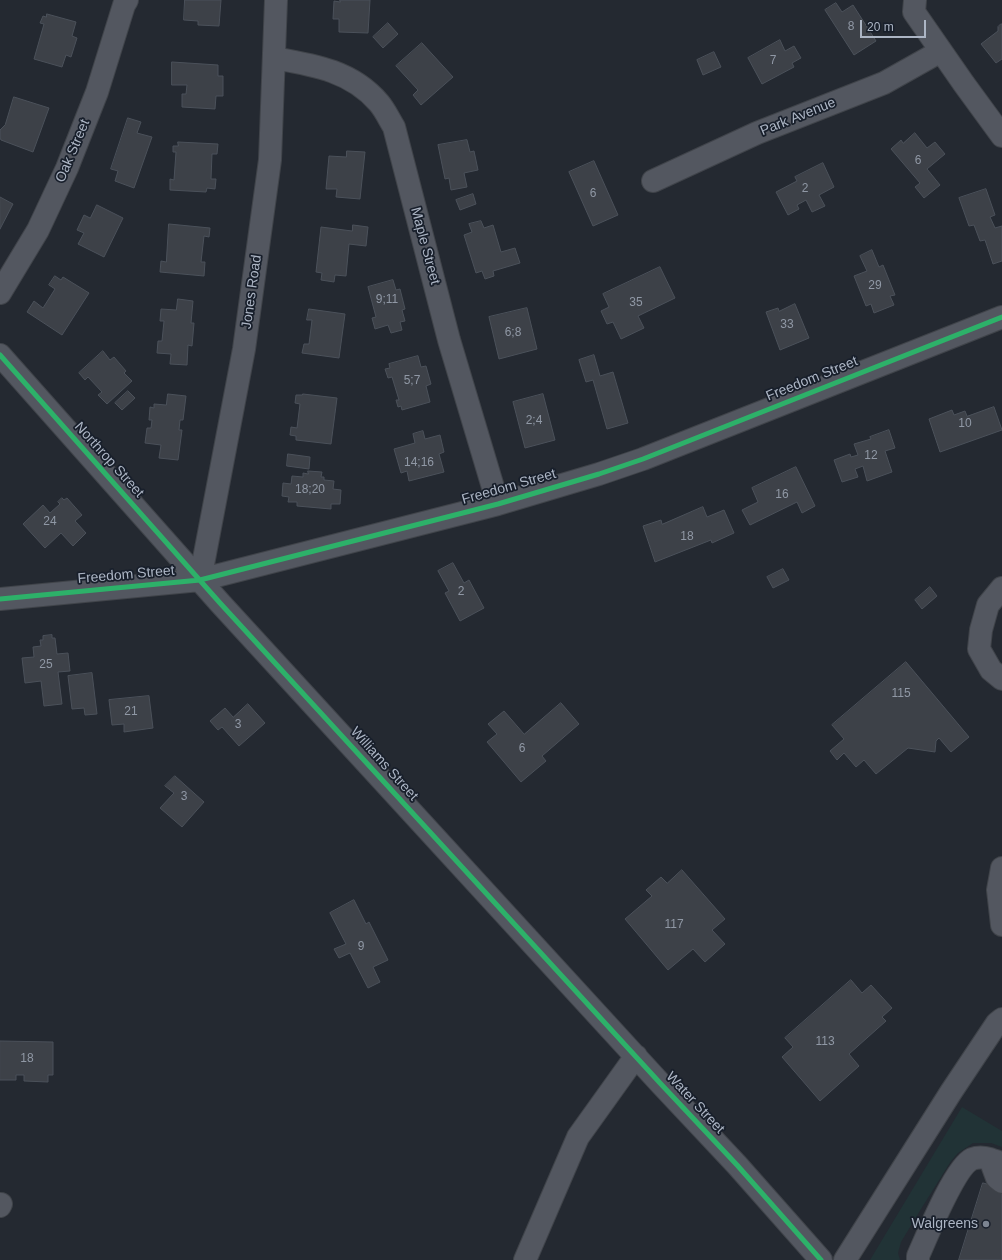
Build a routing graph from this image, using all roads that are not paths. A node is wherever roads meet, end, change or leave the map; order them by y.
1 (127, 0) edge
2 (276, 0) edge
3 (915, 0) edge
4 (941, 51) junction
5 (274, 58) junction
6 (1002, 136) edge
7 (653, 181) dead end
8 (0, 293) edge
9 (1002, 317) edge
10 (0, 355) edge
11 (498, 504) junction
12 (200, 580) junction
13 (1002, 588) edge
14 (0, 599) edge
15 (1002, 679) edge
16 (1002, 868) edge
17 (1002, 925) edge
18 (550, 963) joint
19 (1002, 1019) edge
20 (636, 1056) junction
21 (996, 1161) edge
22 (1002, 1182) edge
23 (811, 1256) edge
24 (525, 1260) edge
25 (845, 1260) edge
26 (918, 1260) edge

1 - 8 street, Oak Street
2 - 5 street, Jones Road
3 - 4 street
4 - 6 street
4 - 7 street, Park Avenue
5 - 11 street, Maple Street
5 - 12 street, Jones Road
9 - 11 street, Freedom Street
10 - 12 street, Northrop Street
11 - 12 street, Freedom Street
12 - 14 street, Freedom Street
12 - 18 street, Williams Street
13 - 15 street
16 - 17 street
18 - 20 street, Water Street
19 - 25 street
20 - 23 street, Water Street
20 - 24 street
21 - 22 street
21 - 26 street

